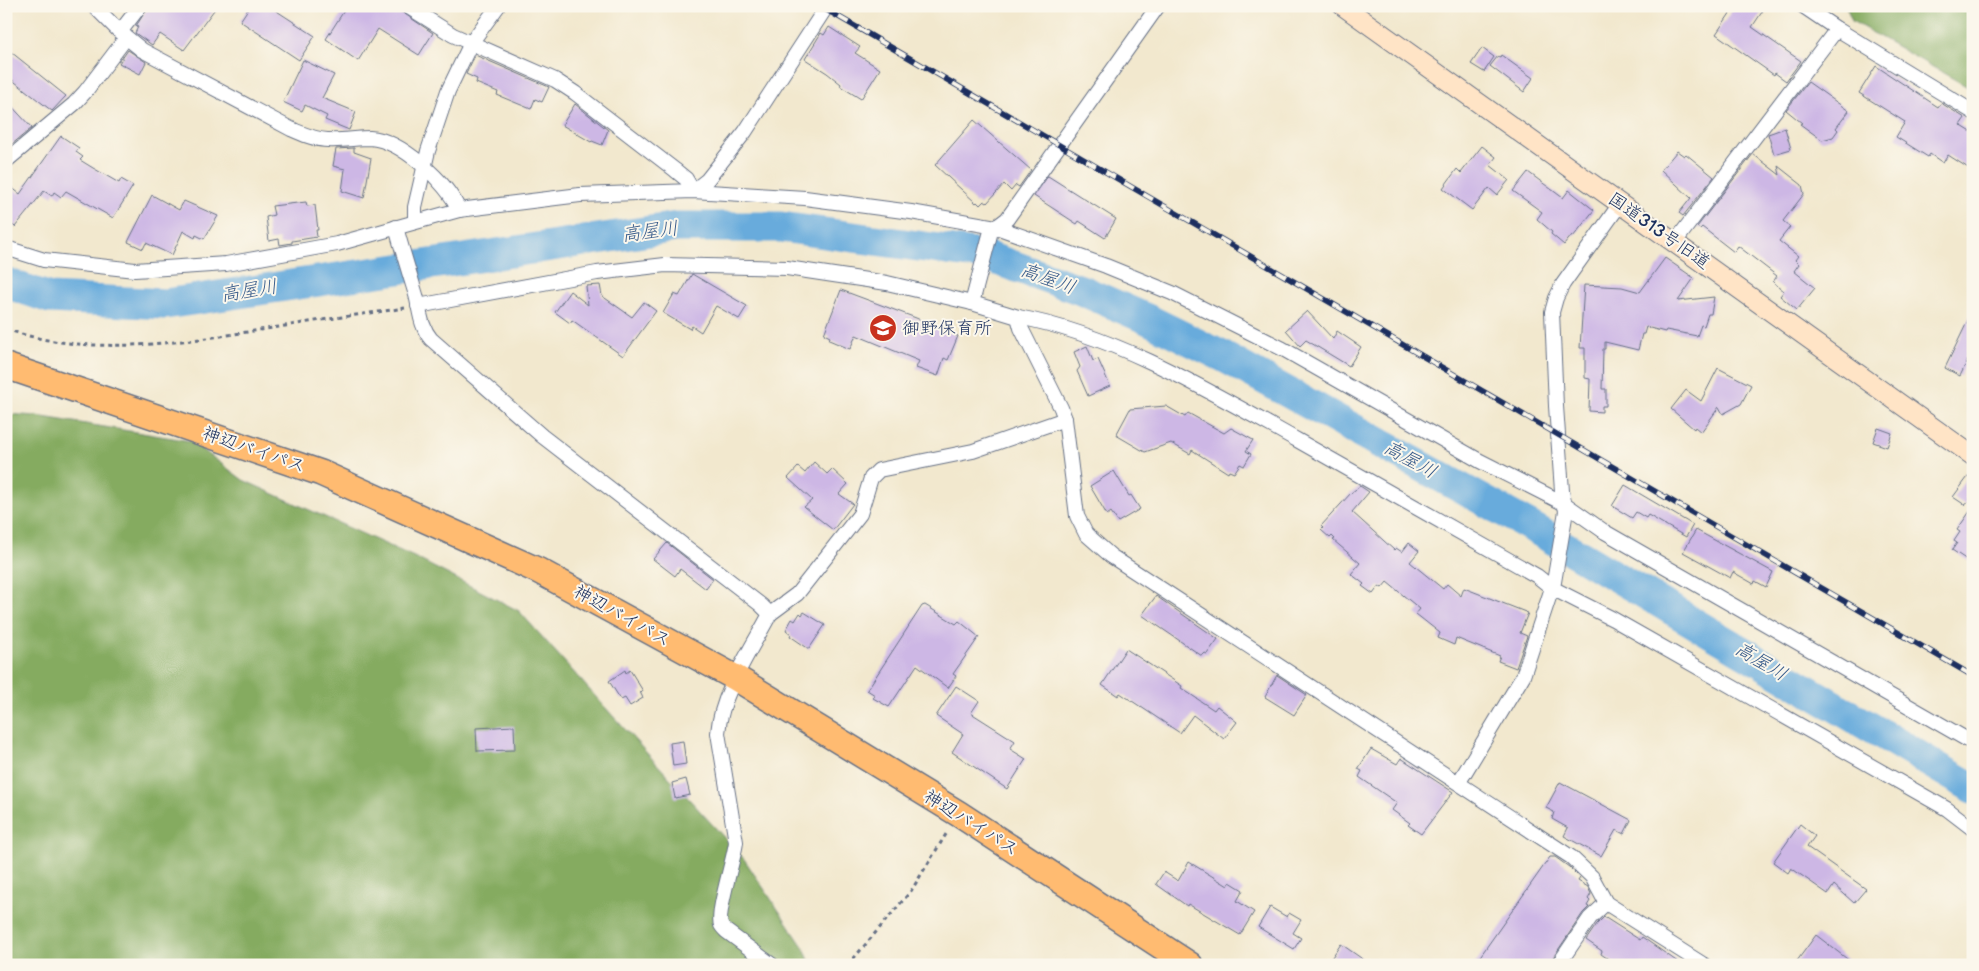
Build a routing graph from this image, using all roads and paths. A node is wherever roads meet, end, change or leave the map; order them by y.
1 (94, 6) edge
2 (140, 6) edge
3 (407, 6) edge
4 (498, 6) edge
5 (827, 6) edge
6 (1158, 6) edge
7 (1343, 6) edge
8 (1803, 6) edge
9 (1837, 29) junction
10 (123, 35) junction
11 (472, 44) junction
12 (1973, 112) edge
13 (6, 161) edge
14 (425, 167) junction
15 (694, 191) junction
16 (1620, 204) junction
17 (459, 210) junction
18 (415, 221) junction
19 (993, 230) junction
20 (397, 231) junction
21 (1675, 242) junction
22 (6, 248) edge
23 (972, 300) junction
24 (417, 302) junction
25 (1018, 317) junction
26 (6, 329) edge
27 (6, 366) edge
28 (1065, 419) junction
29 (1973, 456) edge
30 (1565, 508) junction
31 (1553, 585) junction
32 (770, 614) junction
33 (736, 678) junction
34 (1973, 743) edge
35 (1459, 782) junction
36 (958, 814) junction
37 (1973, 829) edge
38 (1606, 903) junction
39 (772, 965) edge
40 (848, 965) edge
41 (1190, 965) edge
42 (1558, 965) edge
43 (1704, 965) edge

1 - 10 street
2 - 10 street
3 - 11 street
4 - 11 street
5 - 15 street
6 - 19 street
7 - 16 street, 国道313号旧道
8 - 9 street
9 - 12 street
9 - 21 street
10 - 13 street
10 - 14 street
11 - 14 street
11 - 15 street
14 - 17 street
14 - 18 street
15 - 17 street
15 - 19 street
16 - 21 street, 国道313号旧道
16 - 30 street
17 - 18 street
18 - 20 street
19 - 23 street
19 - 30 street
20 - 22 street
20 - 24 street
21 - 29 street, 国道313号旧道
23 - 24 street
23 - 25 street
24 - 26 path
24 - 32 street
25 - 28 street
25 - 31 street
27 - 33 highway, 神辺バイパス
28 - 32 street
28 - 35 street
30 - 31 street
30 - 34 street
31 - 35 street
31 - 37 street
32 - 33 street
33 - 36 highway, 神辺バイパス
33 - 39 street
35 - 38 street
36 - 40 path
36 - 41 highway, 神辺バイパス
38 - 42 street
38 - 43 street

